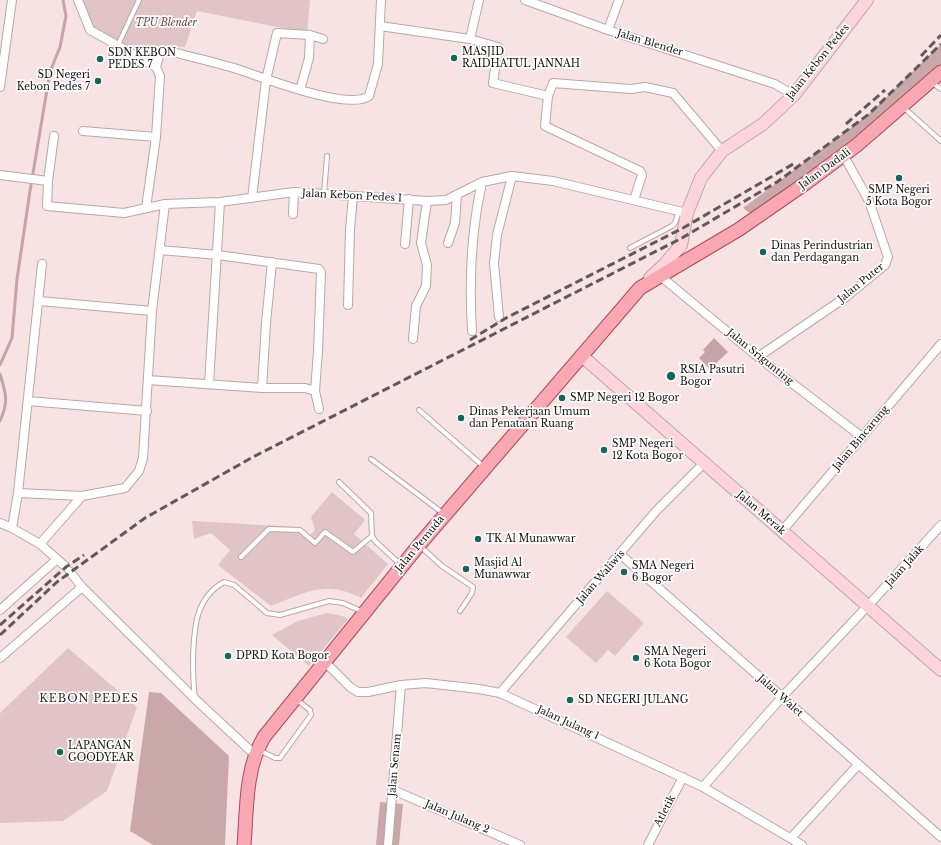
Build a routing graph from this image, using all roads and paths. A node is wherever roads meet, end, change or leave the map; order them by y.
1 (12, 0) edge
2 (78, 0) edge
3 (139, 0) edge
4 (381, 0) edge
5 (479, 0) edge
6 (525, 0) edge
7 (619, 0) edge
8 (867, 0) edge
9 (380, 26) junction
10 (608, 30) junction
11 (310, 35) junction
12 (323, 39) dead end
13 (470, 39) junction
14 (118, 44) junction
15 (156, 67) junction
16 (941, 72) edge
17 (266, 80) junction
18 (936, 85) edge
19 (0, 87) edge
20 (300, 90) junction
21 (794, 95) junction
22 (548, 96) junction
23 (902, 107) junction
24 (82, 131) dead end
25 (54, 136) dead end
26 (156, 137) junction
27 (941, 141) edge
28 (722, 151) junction
29 (327, 156) dead end
30 (846, 159) junction
31 (0, 175) edge
32 (512, 176) junction
33 (48, 181) junction
34 (482, 182) junction
35 (294, 192) junction
36 (324, 194) junction
37 (457, 195) junction
38 (353, 196) junction
39 (252, 198) junction
40 (409, 199) junction
41 (634, 200) junction
42 (427, 201) junction
43 (220, 202) junction
44 (165, 204) junction
45 (146, 208) junction
46 (683, 212) junction
47 (293, 214) dead end
48 (448, 243) dead end
49 (404, 244) dead end
50 (681, 245) junction
51 (630, 248) dead end
52 (160, 250) junction
53 (699, 253) junction
54 (218, 255) junction
55 (272, 262) junction
56 (42, 264) dead end
57 (659, 275) junction
58 (640, 288) junction
59 (39, 301) junction
60 (348, 304) dead end
61 (152, 311) junction
62 (499, 317) dead end
63 (472, 331) dead end
64 (413, 339) dead end
65 (941, 344) edge
66 (582, 356) junction
67 (758, 357) junction
68 (148, 380) junction
69 (209, 384) junction
70 (262, 388) junction
71 (315, 391) junction
72 (28, 401) junction
73 (319, 409) dead end
74 (419, 410) dead end
75 (147, 411) junction
76 (862, 437) junction
77 (371, 459) dead end
78 (704, 462) junction
79 (485, 468) junction
80 (339, 482) dead end
81 (18, 493) junction
82 (82, 496) junction
83 (445, 514) junction
84 (0, 523) edge
85 (941, 525) edge
86 (12, 528) junction
87 (782, 531) junction
88 (372, 536) junction
89 (40, 544) junction
90 (418, 545) junction
91 (620, 554) junction
92 (241, 557) dead end
93 (56, 560) junction
94 (402, 566) junction
95 (82, 587) junction
96 (868, 606) junction
97 (0, 610) edge
98 (460, 611) dead end
99 (363, 612) junction
100 (0, 658) edge
101 (324, 662) junction
102 (941, 670) edge
103 (401, 685) junction
104 (500, 693) junction
105 (782, 697) junction
106 (295, 698) junction
107 (196, 700) junction
108 (256, 752) junction
109 (858, 765) junction
110 (683, 777) junction
111 (703, 787) junction
112 (393, 790) junction
113 (941, 837) edge
114 (791, 838) junction
115 (244, 845) edge
116 (388, 845) edge
117 (520, 845) edge
118 (648, 845) edge
119 (802, 845) edge

1 - 19 street
2 - 14 street
3 - 14 lane
4 - 9 street
5 - 13 street
6 - 10 street, Jalan Blender
7 - 10 street
8 - 21 street, Jalan Kebon Pedes
9 - 13 street
9 - 20 street
10 - 21 street, Jalan Blender
11 - 12 street
11 - 17 street
11 - 20 street
13 - 22 street
14 - 15 street
15 - 17 street
15 - 26 street
16 - 18 main road, Jalan Dadali
17 - 20 street
17 - 39 street
18 - 23 main road, Jalan Dadali
21 - 28 street, Jalan Kebon Pedes
22 - 28 street
22 - 41 street
23 - 27 lane
23 - 30 main road, Jalan Dadali
24 - 26 street
25 - 33 street
26 - 45 street
28 - 46 street, Jalan Kebon Pedes
29 - 36 lane
30 - 53 main road, Jalan Dadali
30 - 67 street, Jalan Puter
31 - 33 street
32 - 34 street, Jalan Kebon Pedes I
32 - 41 street, Jalan Kebon Pedes I
32 - 62 street
33 - 45 street, Jalan Kebon Pedes I
34 - 37 street, Jalan Kebon Pedes I
34 - 63 street
35 - 36 street, Jalan Kebon Pedes I
35 - 39 street, Jalan Kebon Pedes I
35 - 47 street
36 - 38 street, Jalan Kebon Pedes I
37 - 42 street, Jalan Kebon Pedes I
37 - 48 street
38 - 40 street, Jalan Kebon Pedes I
38 - 60 street
39 - 43 street, Jalan Kebon Pedes I
40 - 42 street, Jalan Kebon Pedes I
40 - 49 street
41 - 46 street, Jalan Kebon Pedes I
42 - 64 street
43 - 44 street, Jalan Kebon Pedes I
43 - 54 street
44 - 45 street, Jalan Kebon Pedes I
44 - 52 street
46 - 50 street, Jalan Kebon Pedes
46 - 51 lane
50 - 53 street
50 - 58 street, Jalan Kebon Pedes
52 - 54 street
52 - 61 street
53 - 57 main road, Jalan Dadali
54 - 55 street
54 - 69 street
55 - 70 street
55 - 71 street
56 - 59 street
57 - 58 main road, Jalan Pemuda
57 - 67 street, Jalan Srigunting
58 - 66 main road, Jalan Pemuda
59 - 61 street
59 - 72 street
61 - 68 street
65 - 76 street, Jalan Bincarung
66 - 78 street, Jalan Merak
66 - 79 main road, Jalan Pemuda
67 - 76 street, Jalan Srigunting
68 - 69 street
68 - 75 street
69 - 70 street
70 - 71 street
71 - 73 street
72 - 75 street
72 - 81 street
74 - 79 lane
75 - 82 street
76 - 87 street, Jalan Bincarung
77 - 83 lane
78 - 87 street, Jalan Merak
78 - 91 street, Jalan Waliwis
79 - 83 main road, Jalan Pemuda
80 - 88 lane
81 - 82 street
81 - 86 street
82 - 89 street
83 - 90 main road, Jalan Pemuda
84 - 86 street
85 - 96 street, Jalan Jalak
86 - 89 street
87 - 96 street, Jalan Merak
88 - 92 lane
88 - 94 lane
89 - 93 street
90 - 94 main road, Jalan Pemuda
90 - 98 lane
91 - 104 street, Jalan Waliwis
91 - 105 street, Jalan Walet
93 - 95 street
93 - 97 street
94 - 99 main road, Jalan Pemuda
95 - 100 street
95 - 107 street
96 - 102 street, Jalan Merak
96 - 105 street, Jalan Jalak
99 - 101 main road, Jalan Pemuda
99 - 107 lane
101 - 103 street, Jalan Julang 1
101 - 106 main road, Jalan Pemuda
103 - 104 street, Jalan Julang 1
103 - 112 street, Jalan Senam
104 - 110 street, Jalan Julang 1
105 - 109 street, Jalan Walet
105 - 111 street, Jalan Jalak
106 - 108 main road, Jalan Pemuda
106 - 108 lane
107 - 108 street
108 - 115 main road, Jalan Pemuda
109 - 113 street, Jalan Walet
109 - 114 street
110 - 111 street, Jalan Julang 1
110 - 118 street, Atletik
111 - 114 street, Jalan Julang 1
112 - 116 street, Jalan Senam
112 - 117 street, Jalan Julang 2
114 - 119 street, Jalan Julang 1

